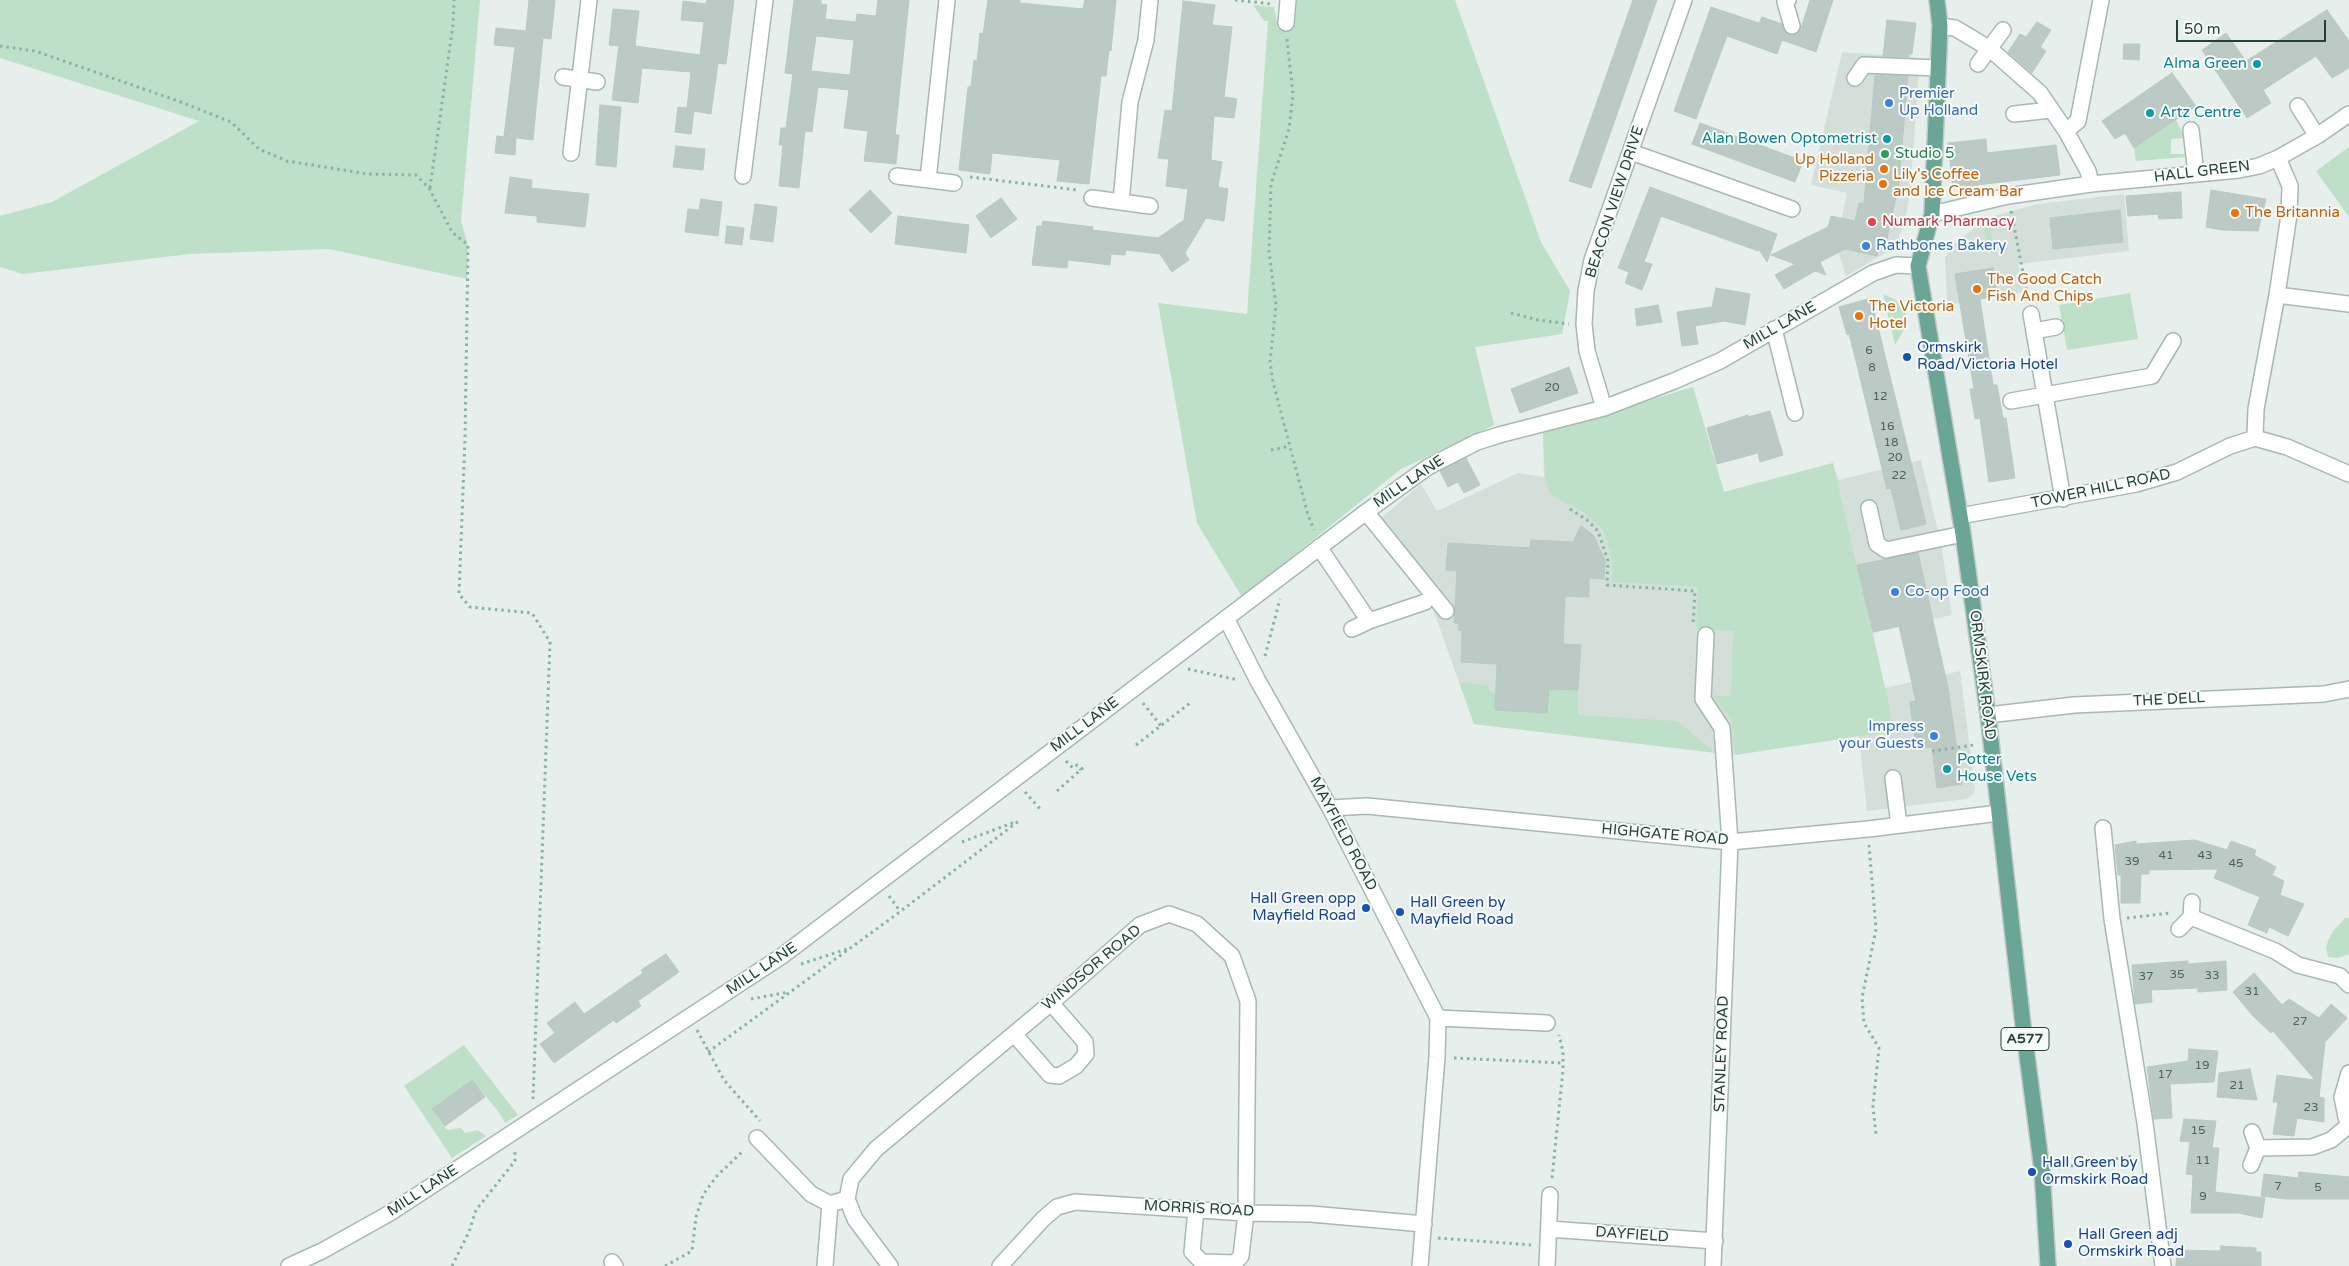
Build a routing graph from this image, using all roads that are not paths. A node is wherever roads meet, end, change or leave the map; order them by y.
1 (589, 0) edge
2 (765, 0) edge
3 (947, 0) edge
4 (1150, 0) edge
5 (1684, 0) edge
6 (1937, 0) edge
7 (2101, 0) edge
8 (1784, 1) edge
9 (1287, 3) edge
10 (1286, 23) road end
11 (1792, 26) dead end
12 (1940, 26) junction
13 (2003, 30) dead end
14 (1990, 49) junction
15 (1978, 64) dead end
16 (1938, 68) junction
17 (563, 77) dead end
18 (1855, 78) dead end
19 (579, 80) junction
20 (597, 82) dead end
21 (2298, 106) dead end
22 (2051, 110) junction
23 (2014, 114) dead end
24 (2349, 114) edge
25 (2192, 130) dead end
26 (2066, 131) junction
27 (2317, 136) junction
28 (1631, 152) junction
29 (572, 153) dead end
30 (2278, 158) junction
31 (2196, 174) junction
32 (743, 176) dead end
33 (897, 176) dead end
34 (928, 180) junction
35 (954, 184) road end
36 (2091, 184) junction
37 (1092, 198) road end
38 (1121, 202) junction
39 (1150, 206) dead end
40 (1792, 209) dead end
41 (1932, 214) junction
42 (1918, 266) junction
43 (2277, 295) junction
44 (2349, 304) edge
45 (2031, 314) road end
46 (2056, 327) dead end
47 (1774, 330) junction
48 (2034, 331) junction
49 (2173, 341) dead end
50 (2045, 395) junction
51 (2011, 401) dead end
52 (1604, 408) junction
53 (1795, 413) dead end
54 (2255, 438) junction
55 (2349, 474) edge
56 (2063, 499) junction
57 (1869, 508) dead end
58 (1366, 512) junction
59 (1960, 516) junction
60 (1963, 534) junction
61 (1320, 547) junction
62 (1425, 602) dead end
63 (1446, 611) dead end
64 (1226, 618) junction
65 (1369, 621) junction
66 (1352, 629) dead end
67 (1699, 635) road end
68 (2349, 689) edge
69 (1988, 715) junction
70 (1893, 778) dead end
71 (1330, 808) junction
72 (1999, 813) junction
73 (1899, 825) junction
74 (2102, 828) dead end
75 (1730, 842) junction
76 (2192, 902) dead end
77 (2191, 918) junction
78 (2179, 929) dead end
79 (2349, 984) edge
80 (1051, 1003) junction
81 (1438, 1018) junction
82 (1546, 1023) road end
83 (1014, 1034) junction
84 (2349, 1073) edge
85 (2349, 1125) edge
86 (2252, 1132) dead end
87 (757, 1138) road end
88 (2258, 1148) junction
89 (2251, 1165) dead end
90 (1550, 1195) road end
91 (847, 1199) junction
92 (830, 1204) junction
93 (1196, 1209) junction
94 (1246, 1213) junction
95 (1549, 1229) junction
96 (1423, 1231) junction
97 (1715, 1241) junction
98 (289, 1266) edge
99 (825, 1266) edge
100 (890, 1266) edge
101 (1000, 1266) edge
102 (1420, 1266) edge
103 (1547, 1266) edge
104 (1713, 1266) edge
105 (2048, 1266) edge
106 (2163, 1266) edge

1 - 19 street
2 - 32 street
3 - 34 street
4 - 38 street
5 - 28 street, BEACON VIEW DRIVE
6 - 12 main road, A577
7 - 26 street
8 - 11 street
9 - 10 street
12 - 14 street
12 - 16 main road, A577
13 - 14 street
14 - 15 street
14 - 22 street
16 - 18 street
16 - 41 main road, A577
17 - 19 street
19 - 20 street
19 - 29 street
21 - 27 street
22 - 23 street
22 - 26 street
24 - 27 street, HALL GREEN
25 - 31 street
26 - 36 street
27 - 30 street, HALL GREEN
28 - 40 street
28 - 52 street, BEACON VIEW DRIVE
30 - 31 street, HALL GREEN
30 - 43 street
31 - 36 street, HALL GREEN
33 - 34 street
34 - 35 street
36 - 41 street, HALL GREEN
37 - 38 street
38 - 39 street
41 - 42 main road, A577
42 - 47 street, MILL LANE
42 - 59 main road, ORMSKIRK ROAD / A577
43 - 44 street
43 - 54 street
45 - 48 street
46 - 48 street
47 - 52 street, MILL LANE
47 - 53 street
48 - 50 street
49 - 50 street
50 - 51 street
50 - 56 street
52 - 58 street, MILL LANE
54 - 55 street
54 - 56 street, TOWER HILL ROAD
56 - 59 street, TOWER HILL ROAD
57 - 60 street
58 - 61 street, MILL LANE
58 - 63 street
59 - 60 main road, ORMSKIRK ROAD / A577
60 - 69 main road, ORMSKIRK ROAD / A577
61 - 64 street, MILL LANE
61 - 65 street
62 - 65 street
64 - 71 street, MAYFIELD ROAD
64 - 98 street, MILL LANE
65 - 66 street
67 - 75 street, STANLEY ROAD
68 - 69 street, THE DELL
69 - 72 main road, ORMSKIRK ROAD / A577
70 - 73 street
71 - 75 street, HIGHGATE ROAD
71 - 81 street, MAYFIELD ROAD
72 - 73 street, HIGHGATE ROAD
72 - 105 main road, ORMSKIRK ROAD / A577
73 - 75 street, HIGHGATE ROAD
74 - 106 street
75 - 97 street, STANLEY ROAD
76 - 77 street
77 - 78 street
77 - 79 street
80 - 83 street, WINDSOR ROAD
80 - 83 street
80 - 94 street, WINDSOR ROAD
81 - 82 street
81 - 96 street, MAYFIELD ROAD
83 - 91 street, WINDSOR ROAD
84 - 85 street
85 - 88 street
86 - 88 street
87 - 92 street
88 - 89 street
90 - 95 street
91 - 92 street
91 - 100 street
92 - 99 street
93 - 94 street, MORRIS ROAD
93 - 94 street, WINDSOR ROAD
93 - 101 street, MORRIS ROAD
94 - 96 street, MORRIS ROAD
95 - 97 street, DAYFIELD
95 - 103 street
96 - 102 street, MAYFIELD ROAD
97 - 104 street, STANLEY ROAD

